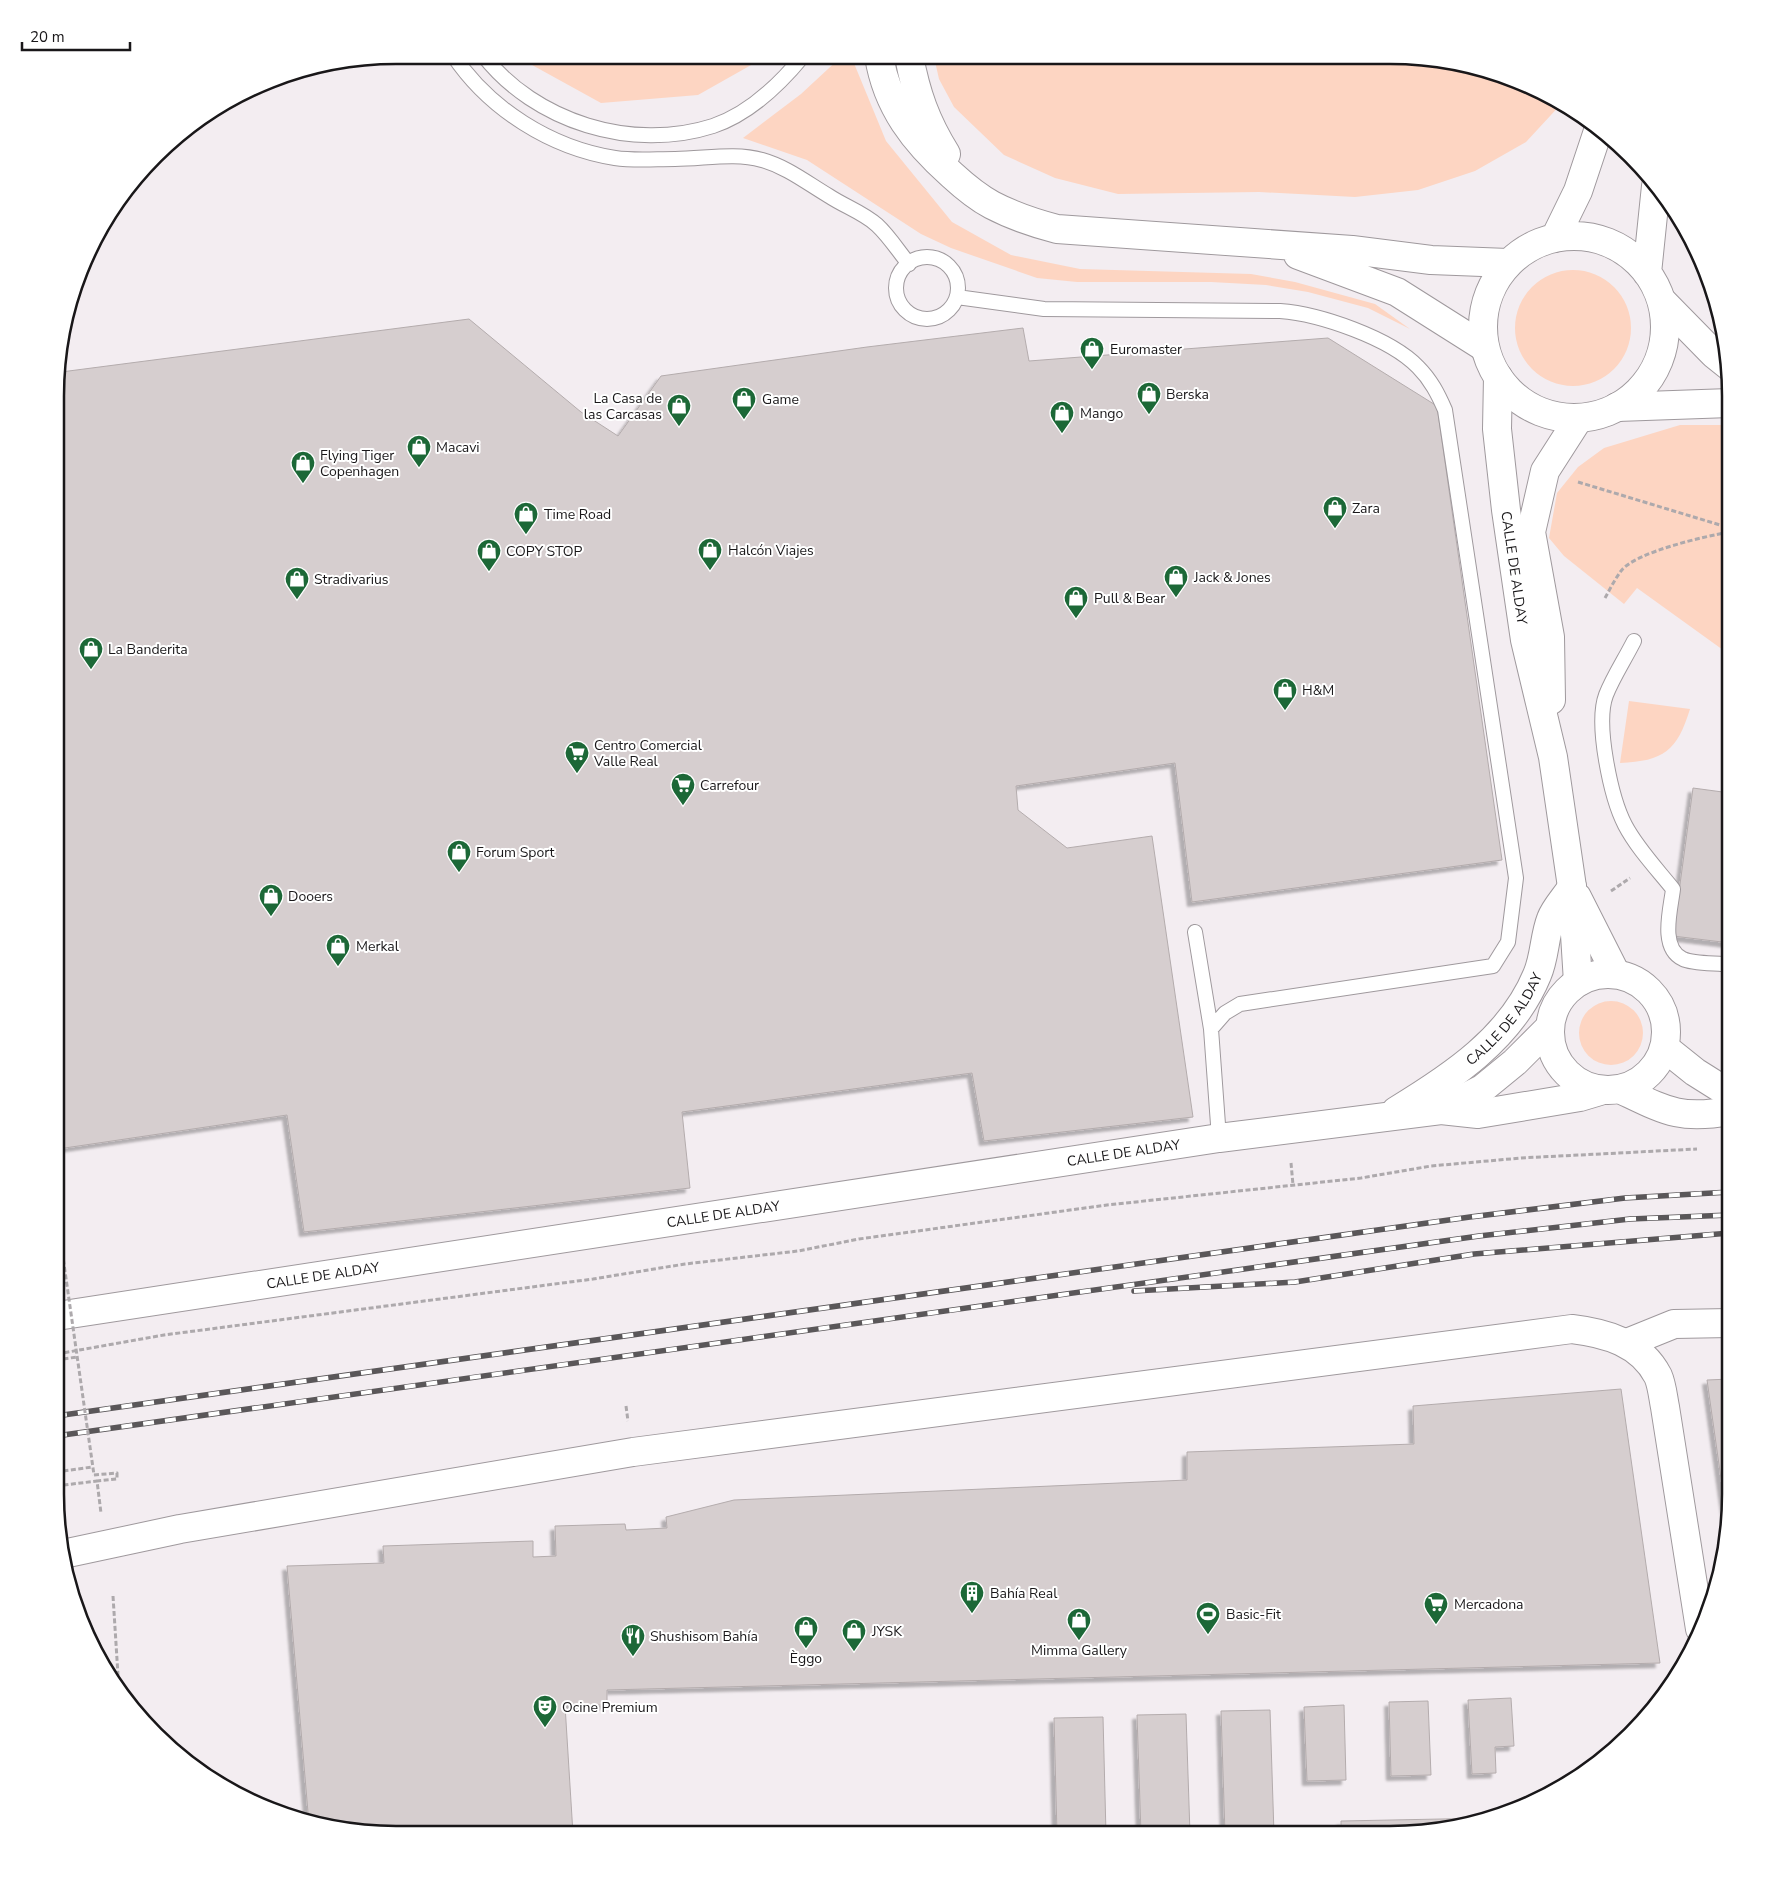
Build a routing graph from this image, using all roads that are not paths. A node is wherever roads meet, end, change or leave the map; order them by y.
1 (459, 64) edge
2 (492, 64) edge
3 (796, 64) edge
4 (881, 64) edge
5 (911, 64) edge
6 (1596, 135) edge
7 (968, 189) junction
8 (1655, 195) edge
9 (1555, 238) junction
10 (1273, 246) junction
11 (1508, 263) junction
12 (908, 264) junction
13 (1647, 273) junction
14 (957, 297) junction
15 (1662, 301) junction
16 (1484, 347) junction
17 (1720, 359) edge
18 (1498, 377) junction
19 (1722, 403) edge
20 (1617, 407) junction
21 (1579, 418) junction
22 (1634, 641) dead end
23 (1553, 757) junction
24 (1572, 887) junction
25 (1196, 932) dead end
26 (1722, 964) edge
27 (1616, 974) junction
28 (1578, 982) junction
29 (1550, 1026) junction
30 (1211, 1029) junction
31 (1665, 1048) junction
32 (1722, 1089) edge
33 (1611, 1090) junction
34 (1441, 1110) junction
35 (1722, 1112) edge
36 (1389, 1116) junction
37 (1219, 1138) junction
38 (64, 1315) edge
39 (1722, 1323) edge
40 (1627, 1344) junction
41 (69, 1553) edge
42 (1698, 1618) edge

1 - 12 lane
2 - 3 lane
4 - 7 main road
5 - 7 main road
6 - 9 main road
7 - 10 main road
8 - 13 main road
9 - 11 main road
9 - 13 main road
10 - 11 main road
10 - 16 main road
11 - 16 main road
12 - 14 lane
12 - 14 lane
13 - 15 main road
14 - 30 lane
15 - 17 main road
15 - 20 main road
16 - 18 main road
18 - 21 main road
18 - 23 main road, CALLE DE ALDAY
19 - 20 main road
20 - 21 main road
21 - 23 main road, CALLE DE ALDAY
22 - 26 lane
23 - 24 main road, CALLE DE ALDAY
24 - 27 main road, CALLE DE ALDAY
24 - 28 main road, CALLE DE ALDAY
24 - 36 main road, CALLE DE ALDAY
25 - 30 lane
27 - 28 main road
27 - 31 main road
28 - 29 main road
29 - 33 main road
29 - 34 main road, CALLE DE ALDAY
30 - 37 lane
31 - 32 main road
31 - 33 main road
33 - 34 main road, CALLE DE ALDAY
33 - 35 main road
34 - 36 main road, CALLE DE ALDAY
36 - 37 main road, CALLE DE ALDAY
37 - 38 main road, CALLE DE ALDAY
39 - 40 main road
40 - 41 main road
40 - 42 main road

